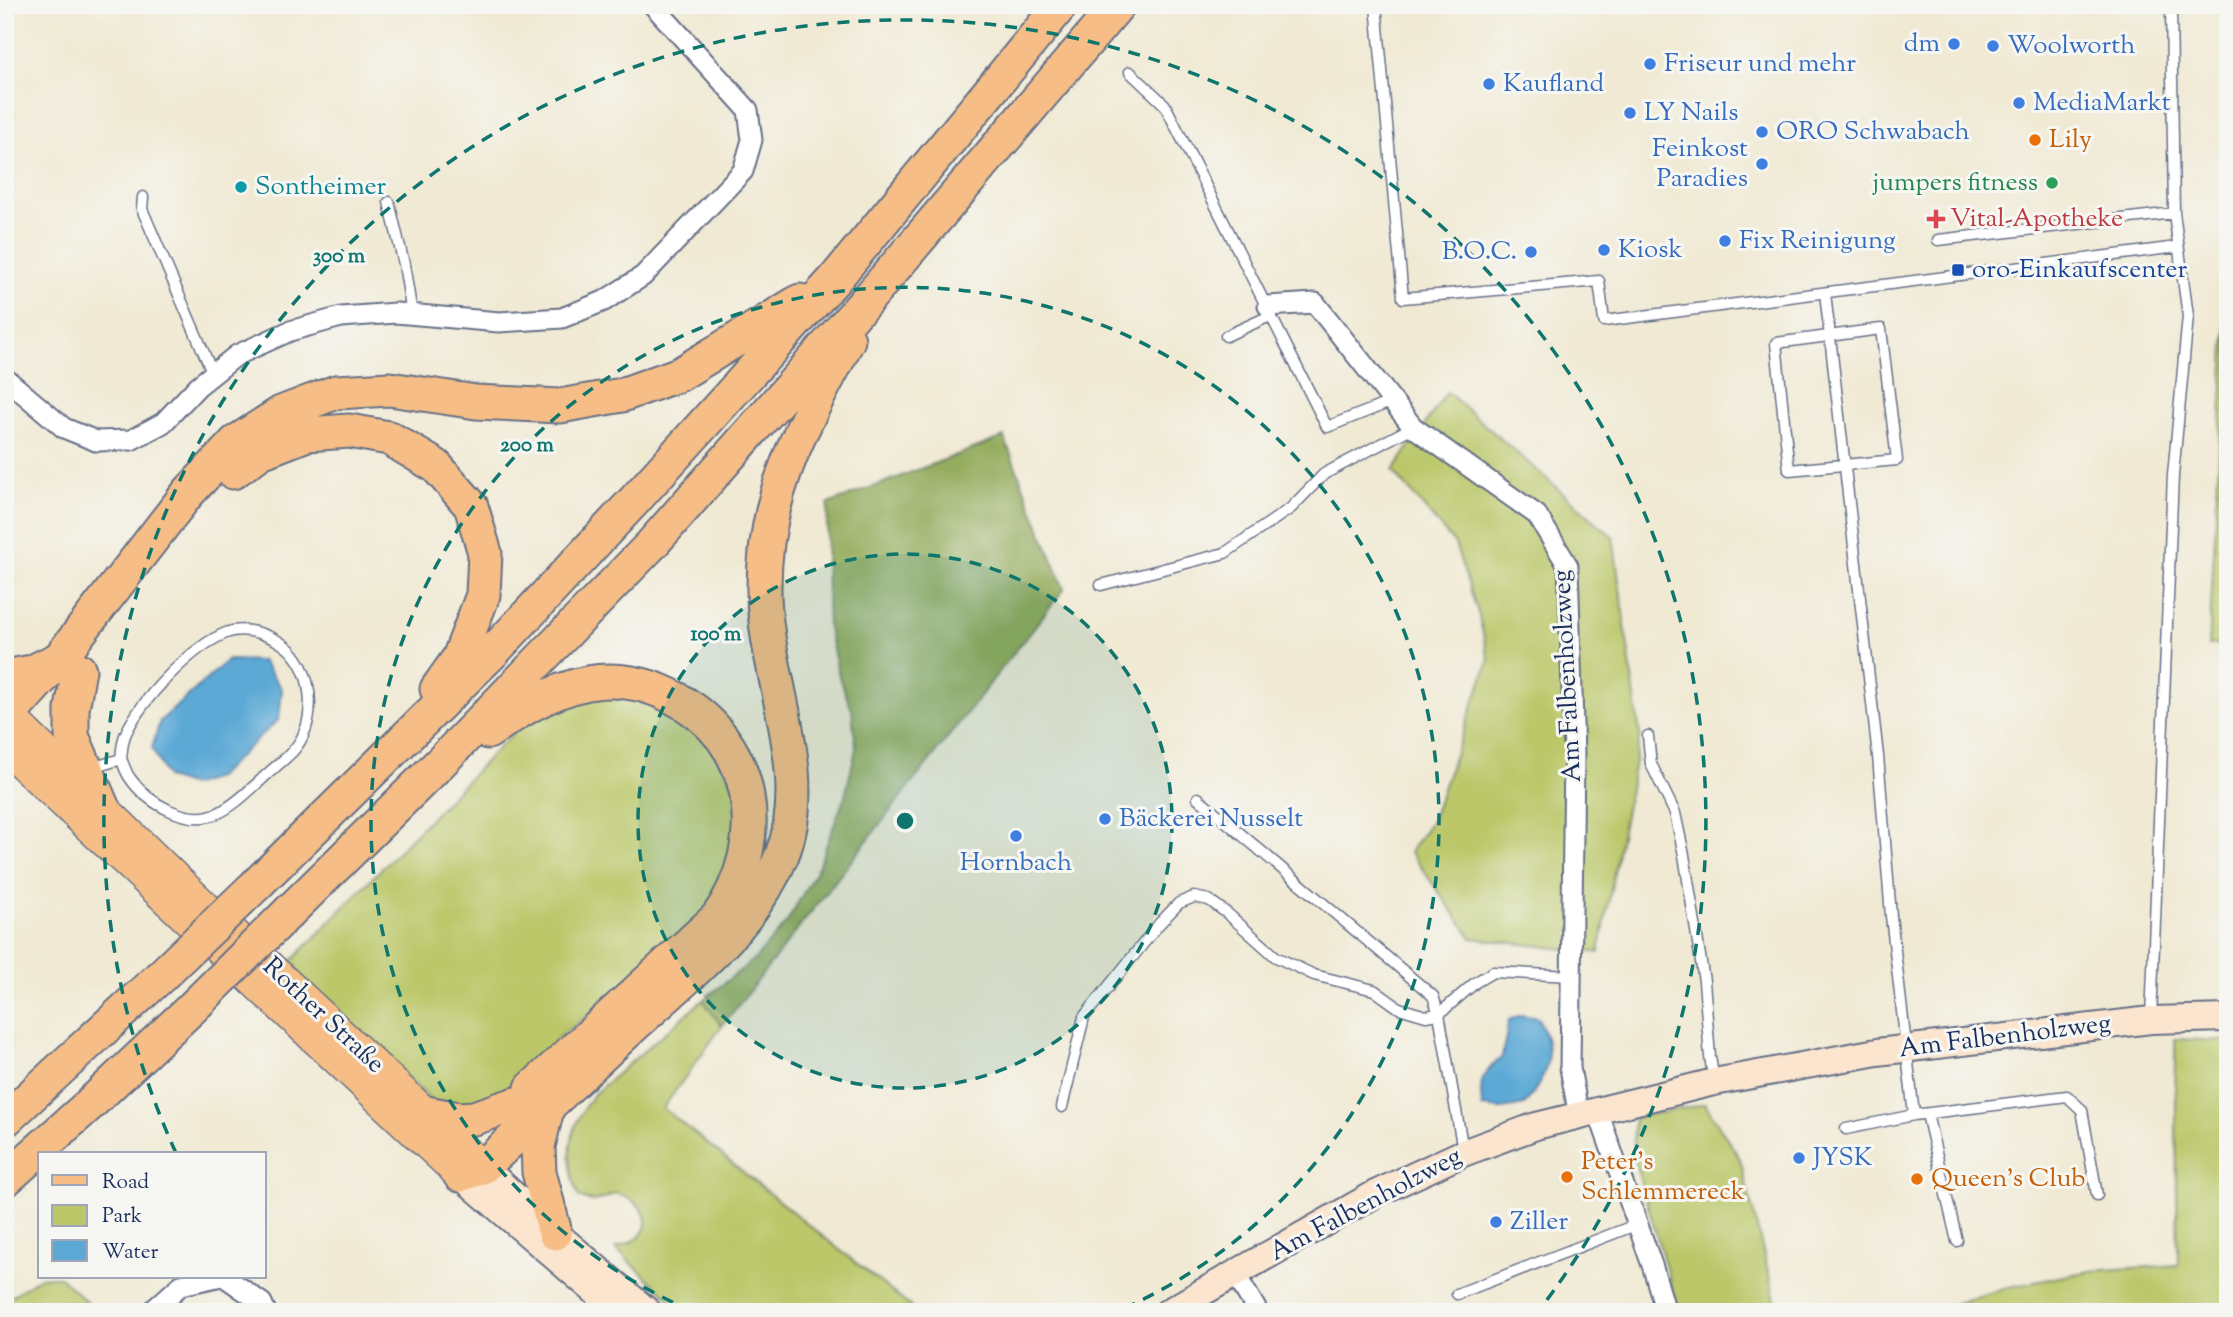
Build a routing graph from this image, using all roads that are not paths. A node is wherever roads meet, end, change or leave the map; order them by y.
1 (653, 5) edge
2 (1061, 5) edge
3 (1118, 5) edge
4 (1376, 5) edge
5 (2171, 5) edge
6 (1130, 72) dead end
7 (143, 197) dead end
8 (389, 202) dead end
9 (2174, 213) junction
10 (1938, 240) dead end
11 (2177, 247) junction
12 (835, 279) junction
13 (1825, 293) junction
14 (872, 294) junction
15 (1270, 311) junction
16 (412, 314) junction
17 (1226, 336) dead end
18 (1830, 336) junction
19 (213, 374) junction
20 (5, 378) edge
21 (1393, 401) junction
22 (1413, 427) junction
23 (1845, 465) junction
24 (1101, 585) dead end
25 (69, 665) junction
26 (5, 677) edge
27 (8, 727) edge
28 (1648, 736) dead end
29 (396, 747) junction
30 (121, 759) junction
31 (439, 765) junction
32 (85, 770) junction
33 (1198, 798) dead end
34 (102, 806) junction
35 (1571, 976) junction
36 (1439, 1014) junction
37 (2228, 1018) edge
38 (2151, 1020) junction
39 (1905, 1049) junction
40 (1714, 1082) junction
41 (532, 1105) junction
42 (1062, 1107) dead end
43 (426, 1113) junction
44 (1589, 1114) junction
45 (1927, 1114) junction
46 (1914, 1115) junction
47 (5, 1119) edge
48 (1846, 1129) dead end
49 (1463, 1153) junction
50 (471, 1165) junction
51 (5, 1180) edge
52 (2097, 1195) dead end
53 (1638, 1224) junction
54 (555, 1233) junction
55 (1957, 1241) dead end
56 (1236, 1275) junction
57 (214, 1278) edge
58 (226, 1278) edge
59 (1457, 1294) dead end
60 (151, 1312) edge
61 (266, 1312) edge
62 (620, 1312) edge
63 (648, 1312) edge
64 (1168, 1312) edge
65 (1258, 1312) edge
66 (1666, 1312) edge

1 - 16 street
2 - 12 highway
3 - 14 highway
4 - 13 lane
5 - 9 lane
6 - 15 lane
7 - 19 lane
8 - 16 lane
9 - 10 lane
9 - 11 lane
11 - 13 lane
11 - 38 lane
12 - 25 highway
12 - 29 highway
13 - 18 lane
14 - 31 highway
14 - 41 highway
15 - 17 lane
15 - 21 street, Am Falbenholzweg
15 - 21 lane
16 - 19 street
18 - 23 lane
18 - 23 lane
18 - 23 lane
19 - 20 street
21 - 22 street, Am Falbenholzweg
22 - 24 lane
22 - 35 street, Am Falbenholzweg
23 - 39 lane
25 - 26 highway
25 - 27 highway
25 - 29 highway
25 - 32 highway
27 - 34 main road, Rother Straße
27 - 50 main road, Rother Straße
28 - 40 lane
29 - 47 highway, bridge
30 - 30 lane
30 - 32 lane
31 - 41 highway
31 - 51 highway, bridge
32 - 34 highway
33 - 36 lane
34 - 43 main road, Rother Straße
35 - 36 lane
35 - 44 street, Am Falbenholzweg
36 - 42 lane
36 - 49 lane
37 - 38 street, Am Falbenholzweg
38 - 39 street, Am Falbenholzweg
39 - 40 street, Am Falbenholzweg
39 - 46 lane
40 - 44 street, Am Falbenholzweg
41 - 43 highway
41 - 50 highway
41 - 54 highway
43 - 50 main road, Rother Straße
44 - 49 street, Am Falbenholzweg
44 - 53 street
45 - 46 lane
45 - 52 lane
45 - 55 lane
46 - 48 lane
49 - 56 street, Am Falbenholzweg
50 - 54 street, Rother Straße
50 - 62 street, Rother Straße
53 - 59 lane
53 - 66 street
54 - 63 street, Rother Straße
56 - 64 street, Am Falbenholzweg
56 - 65 street
57 - 60 street
58 - 61 street

